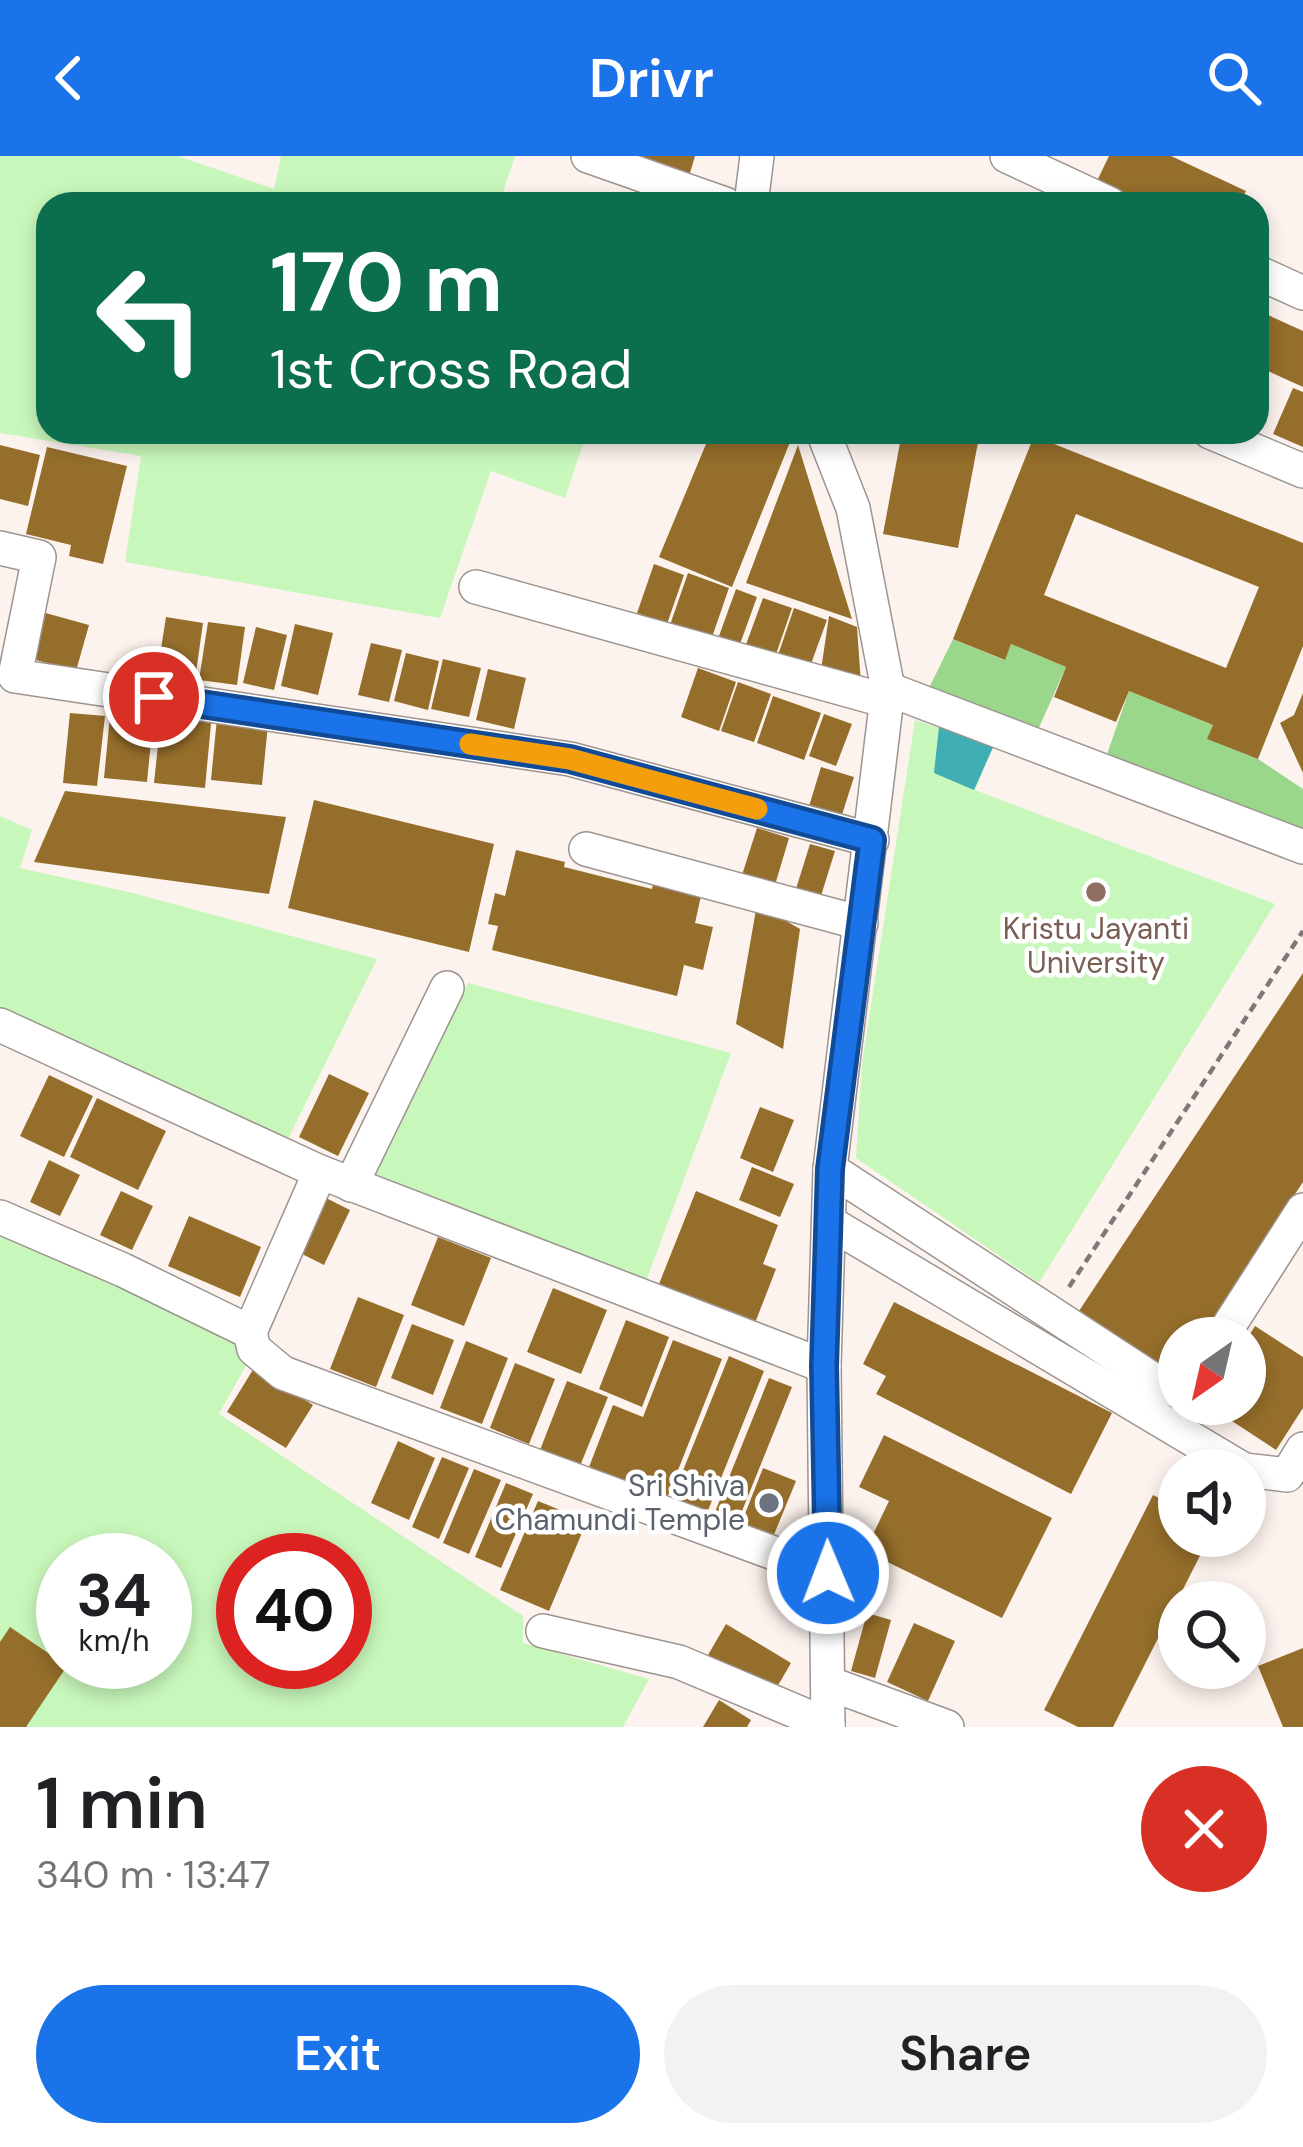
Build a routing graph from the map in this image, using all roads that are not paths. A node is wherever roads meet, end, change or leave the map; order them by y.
1 (588, 156) edge
2 (757, 156) edge
3 (1007, 156) edge
4 (691, 192) edge
5 (752, 192) edge
6 (1084, 192) edge
7 (1269, 277) edge
8 (1303, 293) edge
9 (828, 444) edge
10 (1239, 444) edge
11 (1303, 470) edge
12 (0, 548) edge
13 (476, 586) dead end
14 (888, 695) junction
15 (872, 840) junction
16 (1303, 847) edge
17 (586, 849) dead end
18 (861, 922) junction
19 (447, 988) dead end
20 (0, 1025) edge
21 (830, 1169) junction
22 (336, 1179) junction
23 (1303, 1210) edge
24 (0, 1217) edge
25 (830, 1223) junction
26 (1234, 1317) edge
27 (250, 1332) junction
28 (824, 1366) junction
29 (1158, 1383) edge
30 (1210, 1449) edge
31 (1298, 1467) edge
32 (1266, 1469) edge
33 (828, 1573) junction
34 (543, 1631) dead end
35 (828, 1684) junction
36 (828, 1726) edge
37 (947, 1727) edge

1 - 4 street
2 - 5 street
3 - 6 street
7 - 8 street
9 - 14 street
10 - 11 street
12 - 15 street
13 - 14 street
14 - 15 street
14 - 16 street
15 - 18 street
17 - 18 street
18 - 21 street
19 - 22 street
20 - 22 street
21 - 25 street
21 - 29 street
22 - 27 street
22 - 28 street
23 - 26 street
24 - 27 street
25 - 28 street
25 - 30 street
27 - 33 street
28 - 33 street
31 - 32 street
33 - 35 street
34 - 36 street
35 - 36 street
35 - 37 street

